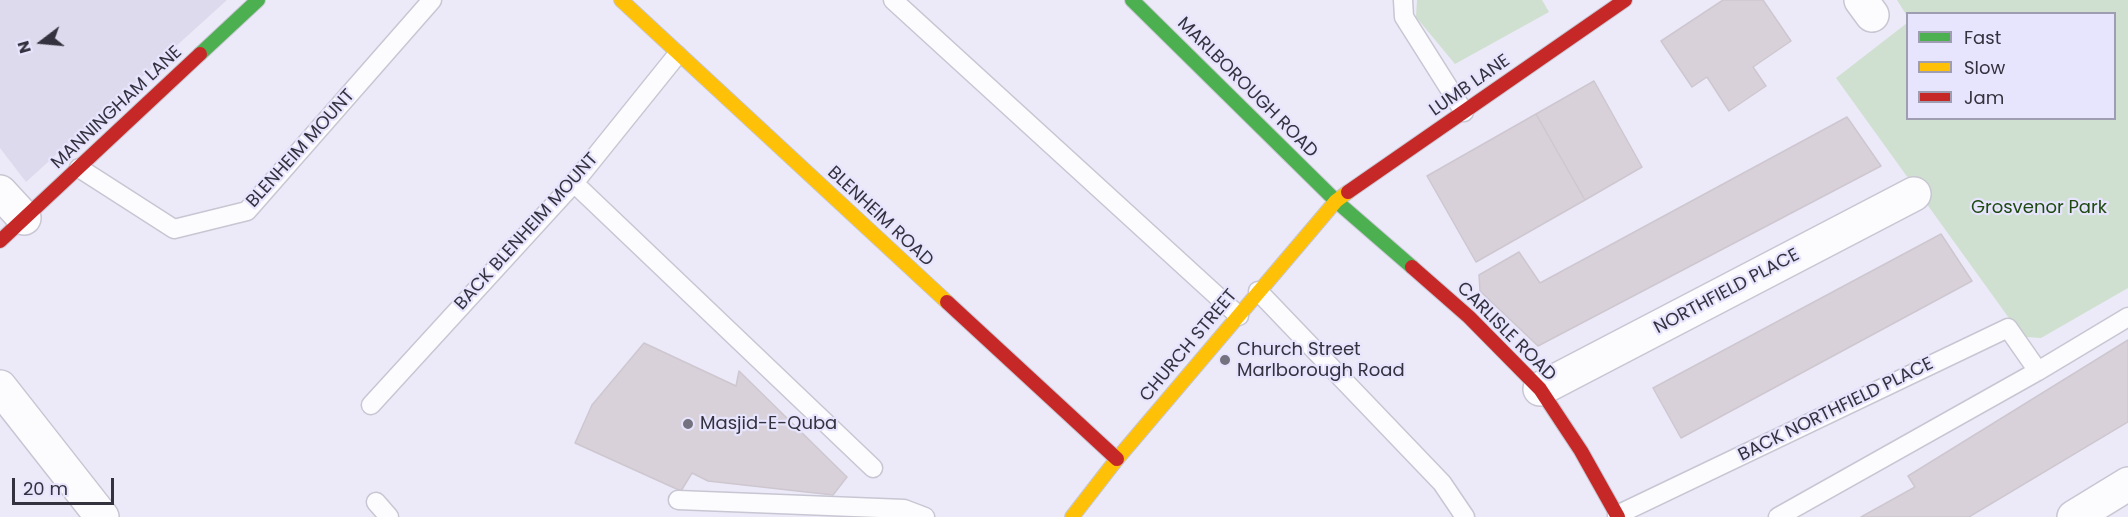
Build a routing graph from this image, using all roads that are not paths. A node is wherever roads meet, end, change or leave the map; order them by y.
1 (258, 0) edge
2 (432, 0) edge
3 (621, 0) edge
4 (893, 0) edge
5 (1132, 0) edge
6 (1403, 0) edge
7 (1614, 3) edge
8 (677, 55) junction
9 (1464, 112) junction
10 (79, 168) junction
11 (574, 183) junction
12 (0, 192) edge
13 (1914, 194) dead end
14 (1336, 201) junction
15 (24, 218) junction
16 (0, 241) edge
17 (1258, 291) junction
18 (1239, 316) junction
19 (2128, 317) edge
20 (2038, 371) junction
21 (0, 387) edge
22 (1540, 389) junction
23 (371, 405) dead end
24 (1117, 459) junction
25 (873, 468) dead end
26 (2128, 484) edge
27 (678, 500) dead end
28 (376, 502) dead end
29 (765, 511) edge
30 (95, 514) edge
31 (1617, 516) edge
32 (389, 517) edge
33 (925, 517) edge
34 (1072, 517) edge
35 (1465, 517) edge
36 (1778, 517) edge
37 (2074, 517) edge

1 - 10 main road, MANNINGHAM LANE
2 - 10 lane, BLENHEIM MOUNT
3 - 8 main road, BLENHEIM ROAD
4 - 18 lane
5 - 14 main road, MARLBOROUGH ROAD
6 - 9 lane
7 - 9 main road, LUMB LANE
8 - 11 lane, BACK BLENHEIM MOUNT
8 - 24 main road, BLENHEIM ROAD
9 - 14 main road, LUMB LANE
10 - 15 main road, MANNINGHAM LANE
11 - 23 lane, BACK BLENHEIM MOUNT
11 - 25 lane
12 - 15 street
13 - 22 street, NORTHFIELD PLACE
14 - 17 main road, CHURCH STREET
14 - 22 main road, CARLISLE ROAD
15 - 16 main road, MANNINGHAM LANE
17 - 18 main road, CHURCH STREET
17 - 35 lane
18 - 24 main road, CHURCH STREET
19 - 20 lane
20 - 31 lane, BACK NORTHFIELD PLACE
20 - 36 lane
21 - 30 street
22 - 31 main road, CARLISLE ROAD
24 - 34 main road, CHURCH STREET
26 - 37 street
27 - 29 lane
28 - 32 lane
29 - 33 lane

